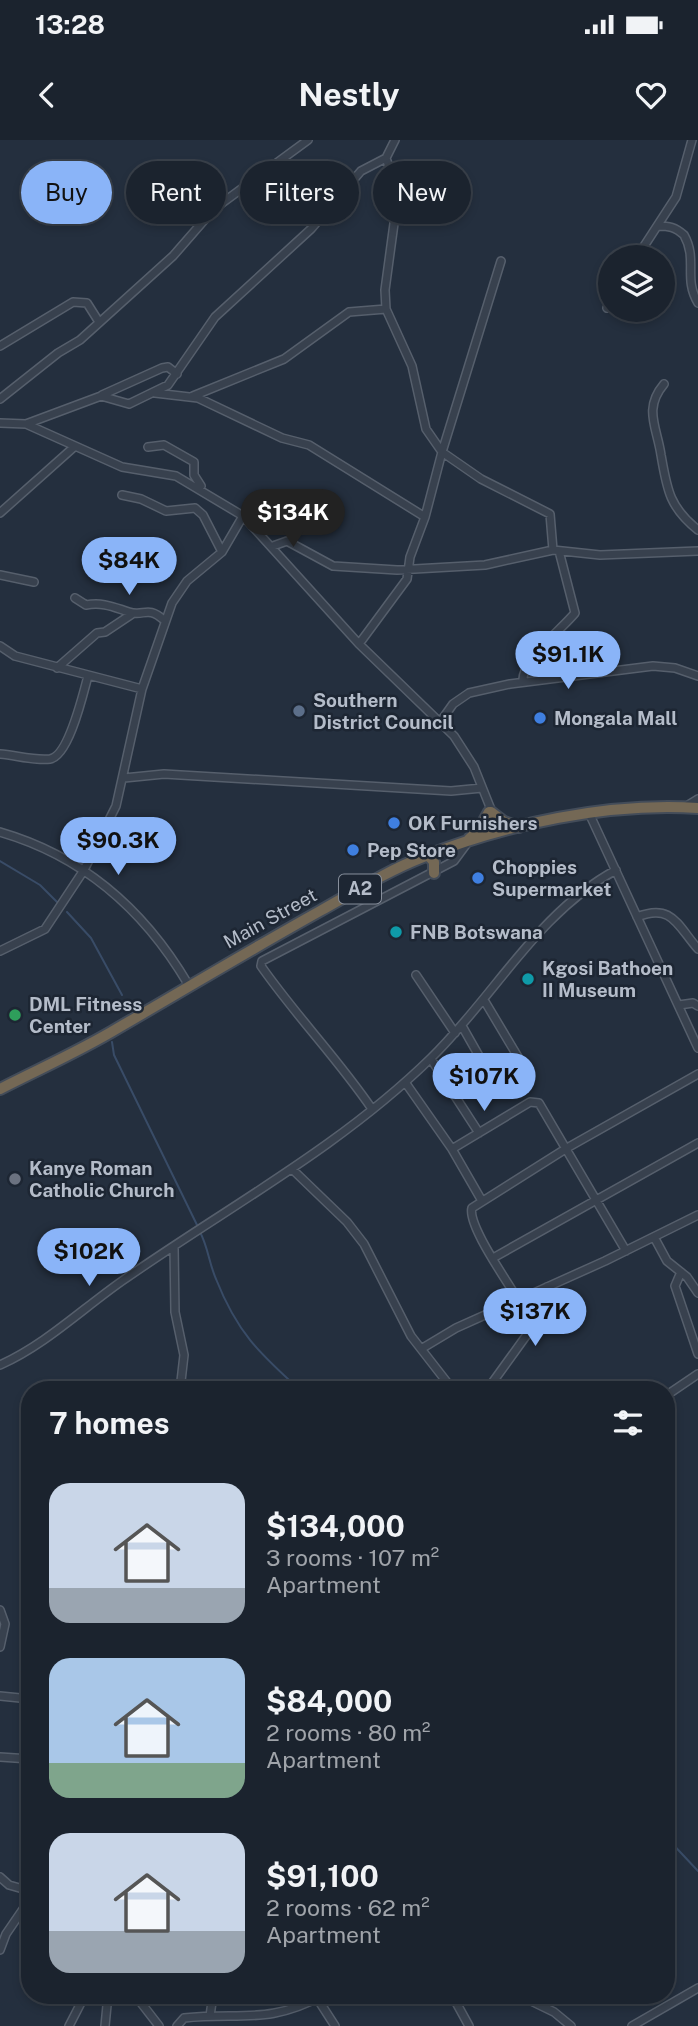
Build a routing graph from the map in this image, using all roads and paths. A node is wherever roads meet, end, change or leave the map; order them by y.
1 (308, 140) edge
2 (395, 140) edge
3 (692, 140) edge
4 (386, 158) junction
5 (658, 226) junction
6 (645, 245) edge
7 (501, 261) dead end
8 (698, 303) edge
9 (386, 309) junction
10 (99, 322) junction
11 (0, 346) edge
12 (177, 373) junction
13 (664, 384) dead end
14 (155, 393) junction
15 (101, 396) junction
16 (192, 397) junction
17 (0, 399) edge
18 (0, 423) edge
19 (26, 424) junction
20 (74, 447) junction
21 (148, 447) dead end
22 (442, 452) junction
23 (203, 489) junction
24 (121, 495) dead end
25 (0, 513) edge
26 (243, 516) junction
27 (425, 517) junction
28 (698, 530) edge
29 (273, 546) junction
30 (556, 550) junction
31 (698, 551) edge
32 (222, 552) junction
33 (407, 569) junction
34 (0, 575) edge
35 (34, 582) dead end
36 (75, 598) dead end
37 (132, 614) junction
38 (164, 620) junction
39 (359, 644) junction
40 (0, 646) edge
41 (57, 668) junction
42 (89, 676) junction
43 (698, 676) edge
44 (523, 682) junction
45 (142, 689) junction
46 (441, 721) junction
47 (0, 754) edge
48 (124, 778) junction
49 (482, 788) junction
50 (698, 799) edge
51 (685, 807) junction
52 (698, 808) edge
53 (489, 810) junction
54 (589, 813) junction
55 (521, 827) junction
56 (0, 832) edge
57 (496, 833) junction
58 (464, 843) junction
59 (429, 855) junction
60 (84, 870) junction
61 (616, 870) junction
62 (434, 873) junction
63 (637, 917) junction
64 (698, 949) edge
65 (0, 951) edge
66 (416, 975) dead end
67 (188, 984) junction
68 (484, 1000) junction
69 (679, 1005) junction
70 (698, 1006) edge
71 (462, 1026) junction
72 (455, 1033) junction
73 (698, 1048) edge
74 (430, 1059) junction
75 (524, 1067) dead end
76 (698, 1074) edge
77 (405, 1082) junction
78 (0, 1089) edge
79 (500, 1093) dead end
80 (372, 1109) junction
81 (479, 1133) junction
82 (698, 1143) edge
83 (567, 1148) junction
84 (452, 1149) junction
85 (293, 1170) junction
86 (596, 1199) junction
87 (482, 1201) junction
88 (698, 1215) edge
89 (654, 1237) junction
90 (174, 1246) junction
91 (626, 1251) junction
92 (493, 1258) junction
93 (681, 1272) junction
94 (547, 1287) junction
95 (698, 1293) edge
96 (518, 1300) junction
97 (421, 1349) junction
98 (698, 1354) edge
99 (0, 1365) edge
100 (698, 1374) edge
101 (181, 1381) edge
102 (446, 1381) edge
103 (494, 1381) edge
104 (675, 1390) edge
105 (0, 1610) edge
106 (0, 1647) edge
107 (0, 1696) edge
108 (21, 1698) edge
109 (0, 1756) edge
110 (21, 1758) edge
111 (0, 1877) edge
112 (21, 1888) edge
113 (21, 1910) edge
114 (3, 1933) edge
115 (0, 1950) edge
116 (698, 1988) edge
117 (675, 2001) edge
118 (80, 2004) edge
119 (107, 2004) edge
120 (142, 2004) edge
121 (212, 2004) edge
122 (305, 2004) edge
123 (324, 2004) edge
124 (457, 2004) edge
125 (538, 2004) edge
126 (670, 2004) edge
127 (210, 2016) junction
128 (69, 2026) edge
129 (106, 2026) edge
130 (159, 2026) edge
131 (177, 2026) edge
132 (335, 2026) edge
133 (469, 2026) edge
134 (571, 2026) edge
135 (632, 2026) edge

1 - 10 street
2 - 4 street
3 - 5 street
4 - 9 street
4 - 12 street
5 - 6 street
5 - 8 street
7 - 22 street
9 - 16 street
9 - 22 street
10 - 11 street
10 - 17 street
12 - 14 street
12 - 15 street
13 - 28 street
14 - 15 street
14 - 16 street
15 - 19 street
16 - 27 street
18 - 19 street
19 - 20 street
20 - 23 street
20 - 25 street
21 - 23 street
22 - 27 street
22 - 30 street
23 - 26 street
24 - 32 street
26 - 29 street
26 - 32 street
27 - 33 street
29 - 33 street
29 - 39 street
30 - 31 street
30 - 33 street
30 - 44 street
32 - 38 street
33 - 39 street
34 - 35 street
36 - 37 street
37 - 38 street
37 - 41 street
38 - 45 street
39 - 46 street
40 - 41 street
41 - 42 street
42 - 45 street
42 - 47 street
43 - 44 street
44 - 46 street
45 - 48 street
46 - 49 street
48 - 49 street
48 - 60 street
49 - 53 street
50 - 51 street
51 - 52 highway, Main Street / A2
51 - 54 highway, Main Street / A2
53 - 55 highway
53 - 57 street
53 - 58 highway
54 - 55 highway, Main Street / A2
54 - 61 street
55 - 57 highway, Main Street / A2
56 - 60 street
57 - 58 highway, Main Street / A2
58 - 59 highway, Main Street / A2
58 - 62 street
59 - 62 highway
59 - 67 highway, Main Street / A2
60 - 65 street
60 - 67 street
61 - 63 street
61 - 68 street
62 - 80 street
63 - 64 street
63 - 69 street
66 - 72 street
67 - 78 highway, Main Street / A2
68 - 71 street
68 - 75 street
69 - 70 street
69 - 73 street
71 - 72 street
71 - 79 street
72 - 74 street
74 - 77 street
74 - 81 street
76 - 83 street
77 - 80 street
77 - 84 street
80 - 85 street
81 - 83 street
81 - 84 street
82 - 86 street
83 - 86 street
83 - 87 street
84 - 87 street
85 - 90 street
85 - 97 street
86 - 91 street
86 - 92 street
87 - 92 street
88 - 89 street
89 - 91 street
89 - 93 street
90 - 99 street
90 - 101 street
91 - 94 street
92 - 96 street
93 - 95 street
93 - 98 street
94 - 96 street
94 - 103 street
96 - 97 street
97 - 102 street
100 - 104 street
105 - 106 street
107 - 108 street
109 - 110 street
111 - 112 street
113 - 114 street
114 - 115 street
116 - 117 street
118 - 128 street
119 - 129 street
120 - 130 street
121 - 127 street
122 - 127 street
123 - 132 street
124 - 133 street
125 - 134 street
126 - 135 street
127 - 131 street

